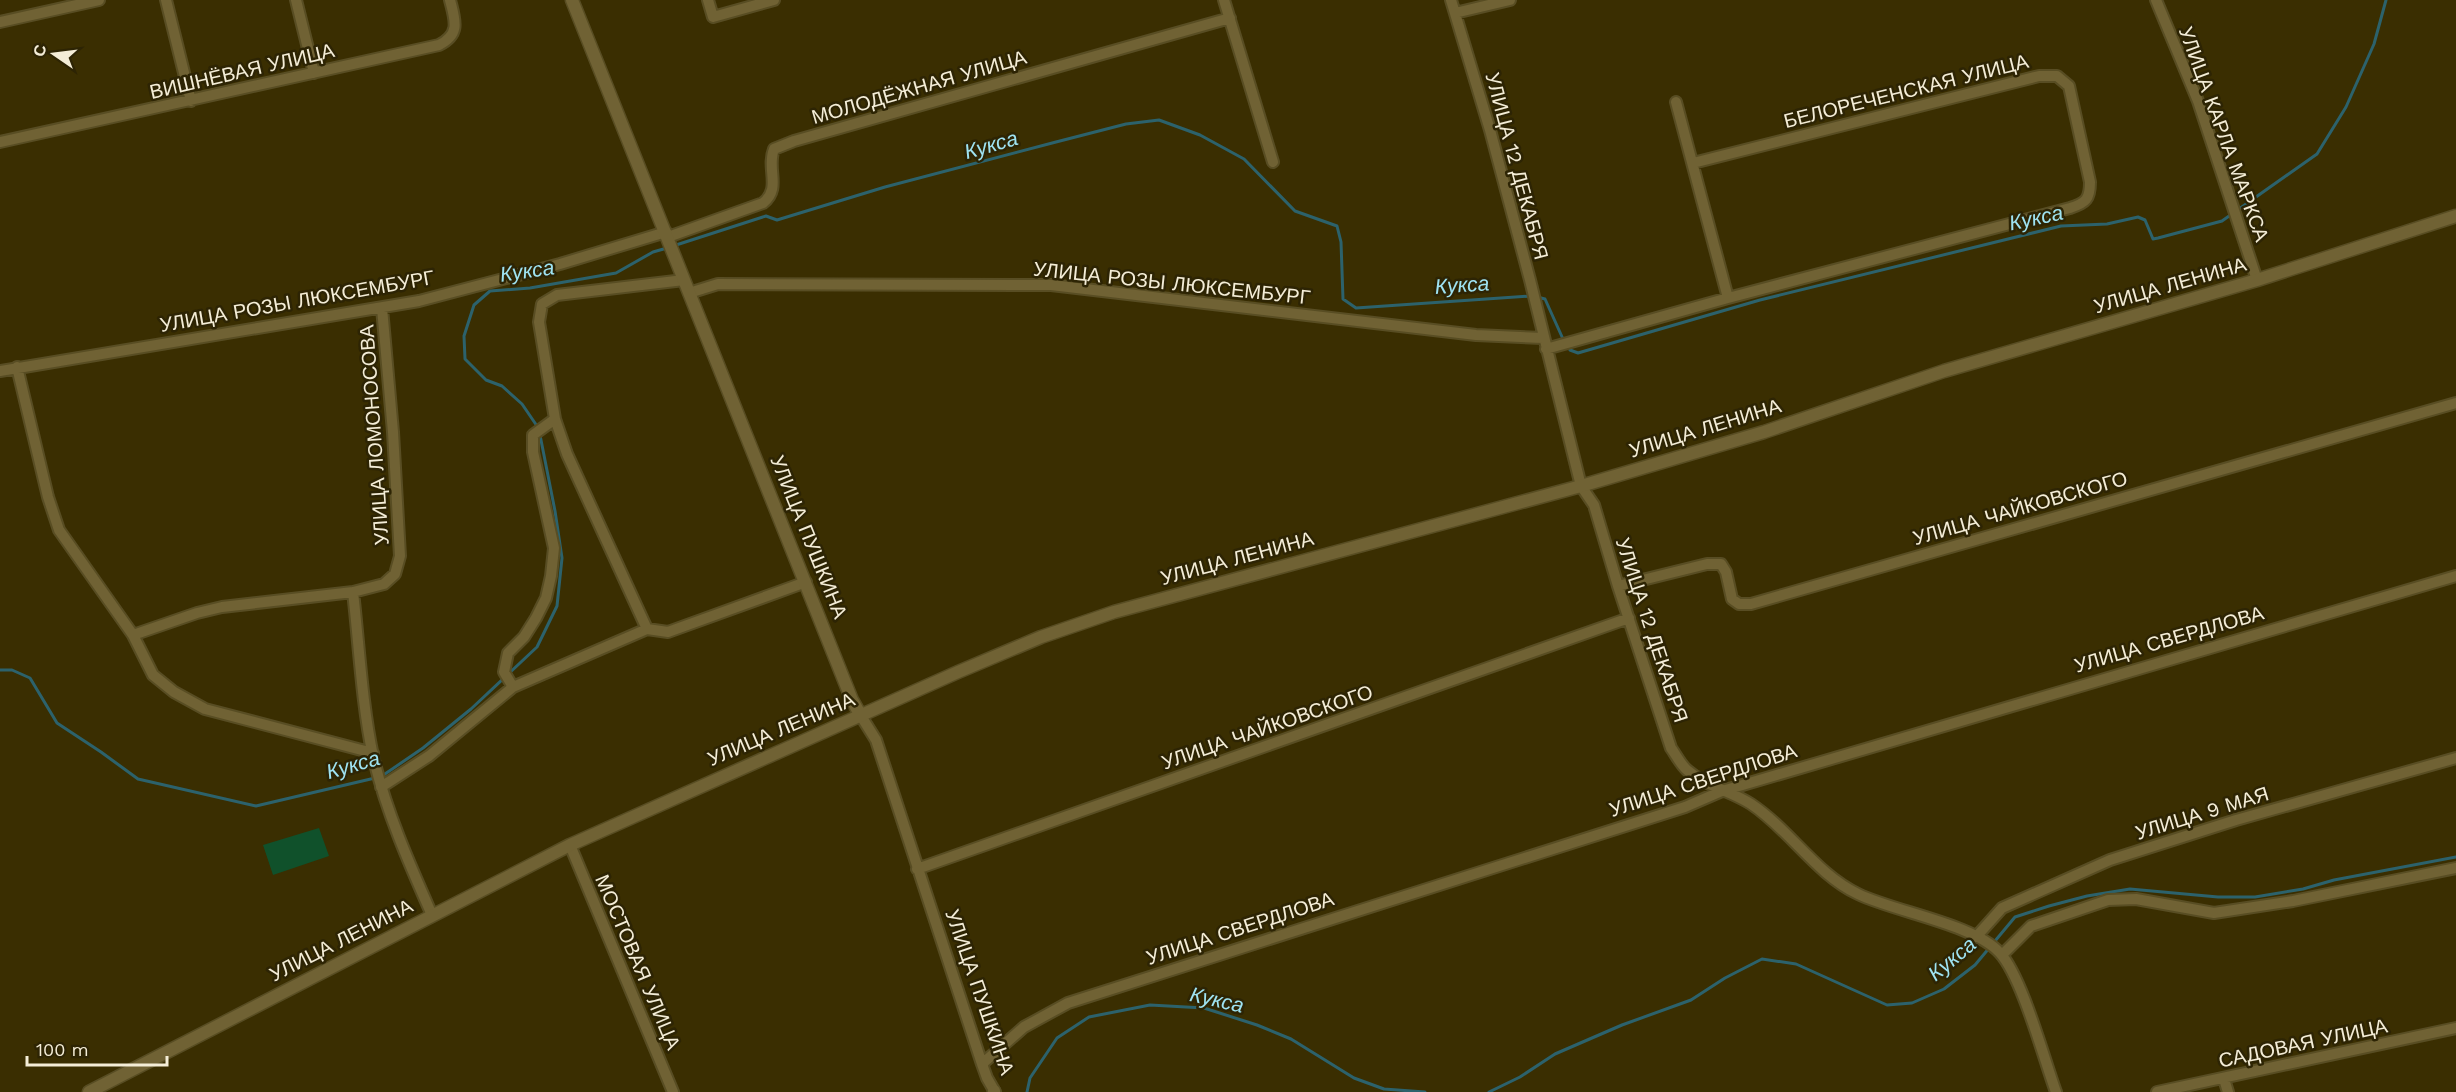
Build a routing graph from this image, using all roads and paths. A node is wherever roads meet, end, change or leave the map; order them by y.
1 (99, 0) edge
2 (165, 0) edge
3 (296, 0) edge
4 (450, 0) edge
5 (572, 0) edge
6 (708, 0) edge
7 (774, 0) edge
8 (1224, 0) edge
9 (1451, 0) edge
10 (1510, 0) edge
11 (2156, 0) edge
12 (1455, 13) junction
13 (1230, 18) junction
14 (0, 22) edge
15 (314, 73) junction
16 (191, 101) junction
17 (1676, 102) dead end
18 (0, 142) edge
19 (1273, 162) dead end
20 (1693, 163) junction
21 (2456, 216) edge
22 (670, 242) junction
23 (684, 280) junction
24 (2257, 280) junction
25 (689, 292) junction
26 (1728, 298) junction
27 (382, 308) junction
28 (1545, 344) junction
29 (17, 367) junction
30 (0, 370) edge
31 (2456, 403) edge
32 (555, 419) junction
33 (1581, 486) junction
34 (2456, 576) edge
35 (806, 582) junction
36 (1618, 586) junction
37 (353, 592) junction
38 (1629, 618) junction
39 (647, 629) junction
40 (132, 635) junction
41 (509, 680) junction
42 (861, 716) junction
43 (373, 753) junction
44 (2456, 758) edge
45 (379, 780) junction
46 (1722, 791) junction
47 (570, 845) junction
48 (2456, 868) edge
49 (917, 869) junction
50 (432, 915) junction
51 (1980, 939) junction
52 (1998, 951) junction
53 (2456, 1028) edge
54 (982, 1064) junction
55 (2224, 1079) junction
56 (668, 1090) edge
57 (88, 1092) edge
58 (995, 1092) edge
59 (2056, 1092) edge
60 (2157, 1092) edge
61 (2228, 1092) edge

1 - 14 street
2 - 16 street
3 - 15 street
4 - 15 street, ВИШНЁВАЯ УЛИЦА
5 - 22 street, УЛИЦА ПУШКИНА
6 - 7 street
8 - 13 street
9 - 12 street, УЛИЦА 12 ДЕКАБРЯ
10 - 12 street
11 - 24 street, УЛИЦА КАРЛА МАРКСА
12 - 28 street, УЛИЦА 12 ДЕКАБРЯ
13 - 19 street
13 - 22 street, МОЛОДЁЖНАЯ УЛИЦА
15 - 16 street, ВИШНЁВАЯ УЛИЦА
16 - 18 street, ВИШНЁВАЯ УЛИЦА
17 - 20 street
20 - 26 street
20 - 26 street, БЕЛОРЕЧЕНСКАЯ УЛИЦА
21 - 24 street, УЛИЦА ЛЕНИНА
22 - 23 street, УЛИЦА ПУШКИНА
22 - 27 street, УЛИЦА РОЗЫ ЛЮКСЕМБУРГ
23 - 25 street, УЛИЦА ПУШКИНА
23 - 32 street
24 - 33 street, УЛИЦА ЛЕНИНА
25 - 28 street, УЛИЦА РОЗЫ ЛЮКСЕМБУРГ
25 - 35 street, УЛИЦА ПУШКИНА
26 - 28 street, БЕЛОРЕЧЕНСКАЯ УЛИЦА
27 - 29 street, УЛИЦА РОЗЫ ЛЮКСЕМБУРГ
27 - 37 street, УЛИЦА ЛОМОНОСОВА
28 - 33 street, УЛИЦА 12 ДЕКАБРЯ
29 - 30 street, УЛИЦА РОЗЫ ЛЮКСЕМБУРГ
29 - 40 street
31 - 36 street, УЛИЦА ЧАЙКОВСКОГО
32 - 39 street
32 - 41 street
33 - 36 street, УЛИЦА 12 ДЕКАБРЯ
33 - 42 street, УЛИЦА ЛЕНИНА
34 - 46 street, УЛИЦА СВЕРДЛОВА
35 - 39 street
35 - 42 street, УЛИЦА ПУШКИНА
36 - 38 street, УЛИЦА 12 ДЕКАБРЯ
37 - 40 street, УЛИЦА ЛОМОНОСОВА
37 - 43 street
38 - 46 street, УЛИЦА 12 ДЕКАБРЯ
38 - 49 street, УЛИЦА ЧАЙКОВСКОГО
39 - 41 street
40 - 43 street
41 - 45 street
42 - 47 street, УЛИЦА ЛЕНИНА
42 - 49 street, УЛИЦА ПУШКИНА
43 - 45 street
44 - 51 street, УЛИЦА 9 МАЯ
45 - 50 street
46 - 51 street, УЛИЦА 12 ДЕКАБРЯ
46 - 54 street, УЛИЦА СВЕРДЛОВА
47 - 50 street, УЛИЦА ЛЕНИНА
47 - 56 street, МОСТОВАЯ УЛИЦА
48 - 52 street
49 - 54 street, УЛИЦА ПУШКИНА
50 - 57 street, УЛИЦА ЛЕНИНА
51 - 52 street, УЛИЦА 12 ДЕКАБРЯ
52 - 59 street
53 - 55 street, САДОВАЯ УЛИЦА
54 - 58 street, УЛИЦА ПУШКИНА
55 - 60 street, САДОВАЯ УЛИЦА
55 - 61 street

